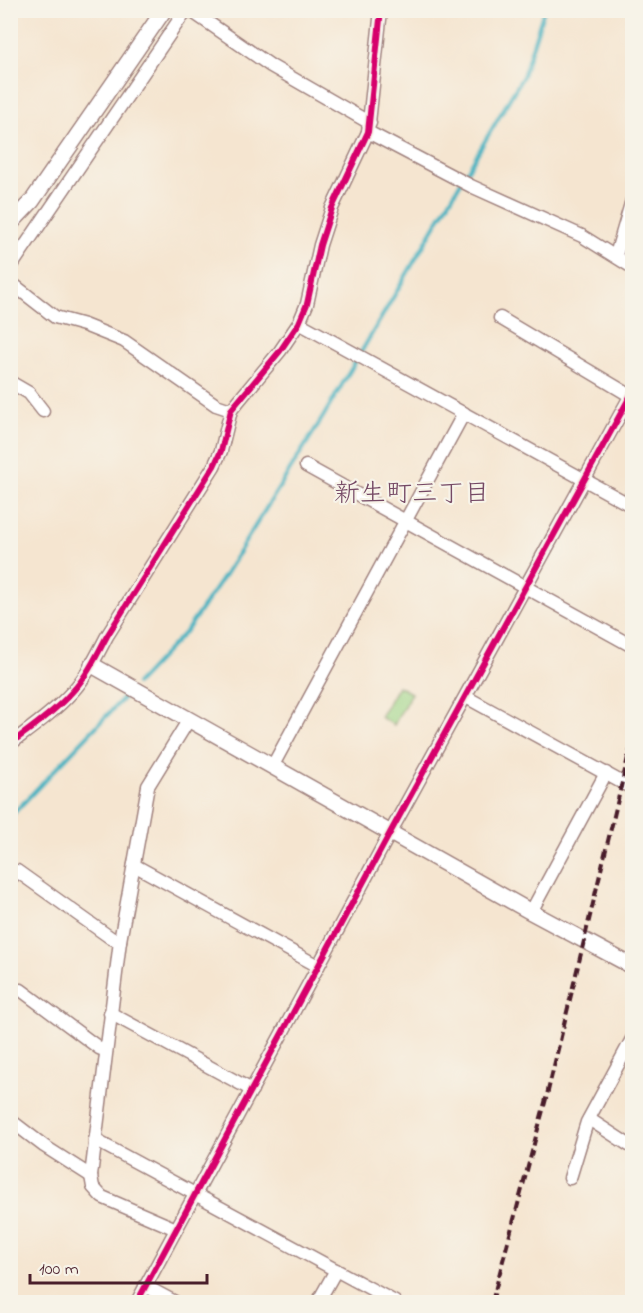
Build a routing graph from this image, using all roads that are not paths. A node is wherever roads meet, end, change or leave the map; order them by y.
1 (164, 10) edge
2 (186, 10) edge
3 (190, 10) edge
4 (381, 10) edge
5 (369, 128) junction
6 (633, 200) edge
7 (10, 224) edge
8 (616, 255) junction
9 (633, 267) edge
10 (10, 268) edge
11 (10, 282) edge
12 (500, 318) dead end
13 (299, 323) junction
14 (10, 382) edge
15 (632, 395) edge
16 (231, 410) junction
17 (44, 411) dead end
18 (464, 413) junction
19 (306, 466) dead end
20 (585, 480) junction
21 (633, 506) edge
22 (405, 521) junction
23 (525, 589) junction
24 (633, 646) edge
25 (92, 665) junction
26 (465, 697) junction
27 (188, 721) junction
28 (12, 739) edge
29 (272, 767) junction
30 (606, 773) junction
31 (631, 784) edge
32 (390, 832) junction
33 (134, 865) junction
34 (10, 879) edge
35 (531, 912) junction
36 (120, 941) junction
37 (318, 966) junction
38 (633, 966) edge
39 (21, 990) dead end
40 (110, 1013) junction
41 (633, 1039) edge
42 (106, 1050) junction
43 (252, 1090) junction
44 (589, 1119) junction
45 (10, 1120) edge
46 (95, 1140) junction
47 (633, 1147) edge
48 (91, 1176) junction
49 (570, 1178) dead end
50 (196, 1194) junction
51 (176, 1229) junction
52 (336, 1270) junction
53 (145, 1286) junction
54 (137, 1302) edge
55 (175, 1302) edge
56 (318, 1302) edge
57 (395, 1302) edge

1 - 7 street
2 - 10 street
3 - 5 street
4 - 5 street
5 - 8 street
5 - 13 street
6 - 8 street
8 - 9 street
11 - 16 street
12 - 15 street
13 - 16 street
13 - 18 street
14 - 17 street
15 - 20 street
16 - 25 street
18 - 20 street
18 - 22 street
19 - 22 street
20 - 21 street
20 - 23 street
22 - 23 street
22 - 29 street
23 - 24 street
23 - 26 street
25 - 27 street
25 - 28 street
26 - 30 street
26 - 32 street
27 - 29 street
27 - 33 street
29 - 32 street
30 - 31 street
30 - 35 street
32 - 35 street
32 - 37 street
33 - 36 street
33 - 37 street
34 - 36 street
35 - 38 street
36 - 40 street
37 - 43 street
39 - 42 street
40 - 42 street
40 - 43 street
41 - 44 street
42 - 46 street
43 - 50 street
44 - 47 street
44 - 49 street
45 - 48 street
46 - 48 street
46 - 50 street
48 - 51 street
50 - 51 street
50 - 52 street
51 - 53 street
52 - 56 street
52 - 57 street
53 - 54 street
53 - 55 street

